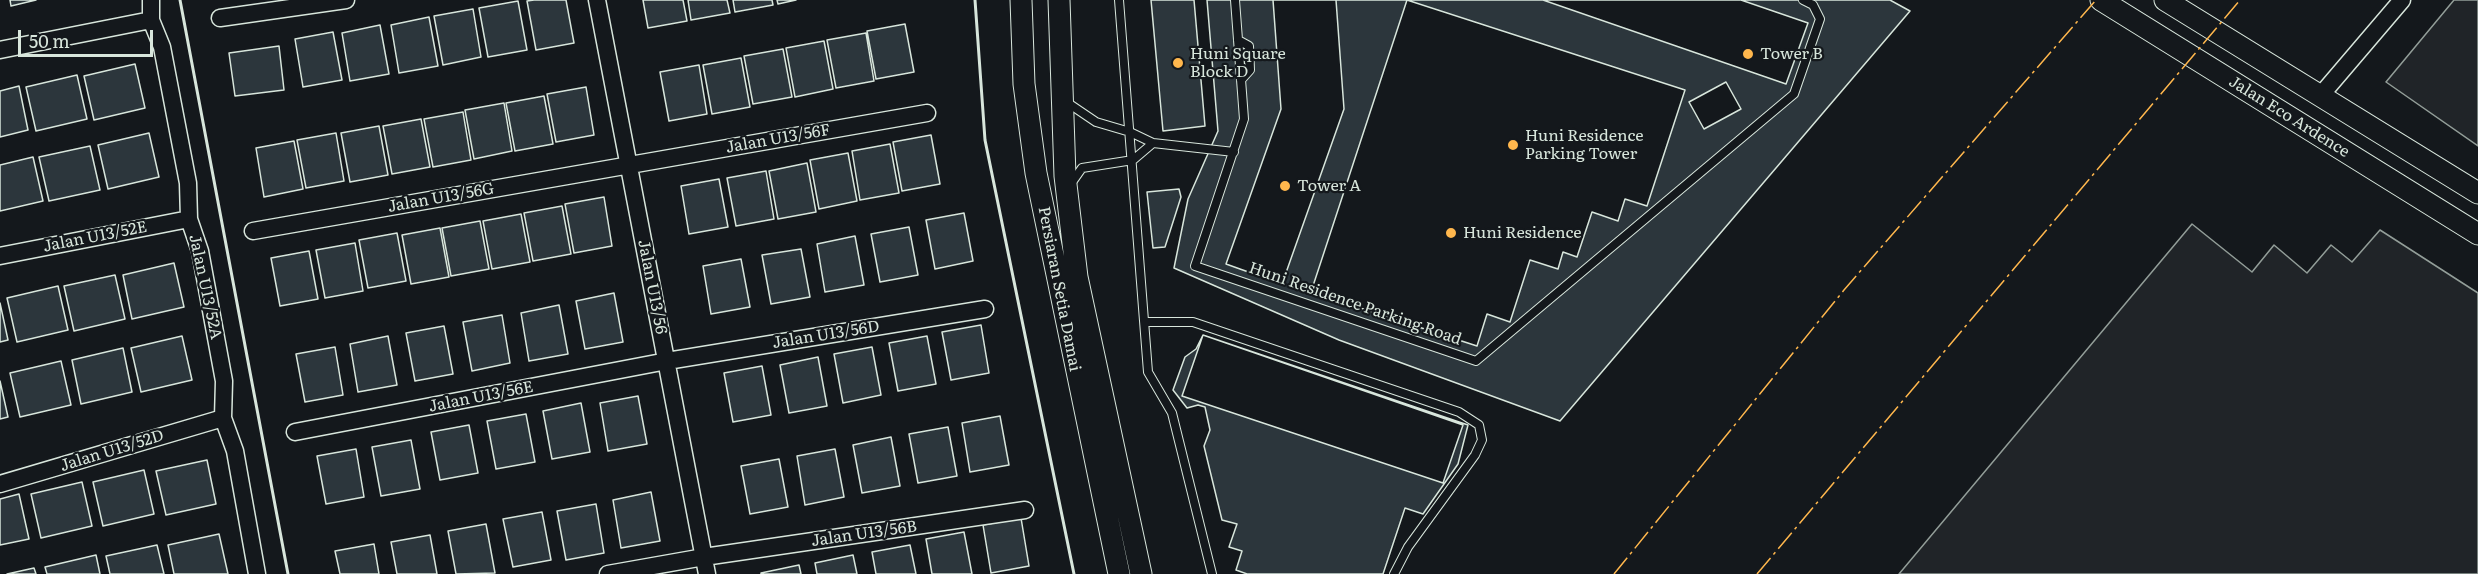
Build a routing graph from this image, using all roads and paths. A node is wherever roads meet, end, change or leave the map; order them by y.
1 (151, 0) edge
2 (346, 0) edge
3 (597, 0) edge
4 (1021, 0) edge
5 (1059, 0) edge
6 (1119, 0) edge
7 (1235, 0) edge
8 (1803, 0) edge
9 (2101, 0) edge
10 (2165, 0) edge
11 (2402, 0) edge
12 (1814, 2) edge
13 (220, 18) dead end
14 (151, 20) junction
15 (0, 50) edge
16 (2321, 95) junction
17 (1063, 99) junction
18 (927, 113) dead end
19 (1130, 132) junction
20 (1153, 143) junction
21 (1234, 152) junction
22 (1133, 160) junction
23 (629, 165) junction
24 (1066, 190) junction
25 (2478, 193) edge
26 (189, 219) junction
27 (253, 231) dead end
28 (2478, 234) edge
29 (0, 256) edge
30 (985, 309) dead end
31 (1146, 322) junction
32 (667, 361) junction
33 (223, 418) junction
34 (295, 432) dead end
35 (0, 484) edge
36 (1025, 510) dead end
37 (704, 557) junction
38 (257, 574) edge
39 (608, 574) edge
40 (707, 574) edge
41 (1119, 574) edge
42 (1141, 574) edge
43 (1212, 574) edge
44 (1394, 574) edge

1 - 14 street, Jalan U13/52A
2 - 13 street
3 - 23 street, Jalan U13/56
4 - 41 street, Persiaran Setia Damai
5 - 17 street, Persiaran Setia Damai
6 - 19 lane
7 - 21 lane
8 - 12 lane
9 - 28 street, Jalan Eco Ardence
10 - 16 street
11 - 16 street
12 - 21 lane, Huni Residence Parking Road
14 - 15 street
14 - 26 street, Jalan U13/52A
16 - 25 street
17 - 19 lane
17 - 24 street, Persiaran Setia Damai
18 - 23 street, Jalan U13/56F
19 - 20 lane
19 - 22 lane
20 - 21 lane
20 - 22 lane
22 - 24 lane
22 - 31 lane
23 - 27 street, Jalan U13/56G
23 - 32 street, Jalan U13/56
24 - 42 street, Persiaran Setia Damai
26 - 29 street, Jalan U13/52E
26 - 33 street, Jalan U13/52A
30 - 32 street, Jalan U13/56D
31 - 43 lane
31 - 44 lane
32 - 34 street, Jalan U13/56E
32 - 37 street, Jalan U13/56
33 - 35 street, Jalan U13/52D
33 - 38 street, Jalan U13/52A
36 - 37 street, Jalan U13/56B
37 - 39 street, Jalan U13/56B
37 - 40 street, Jalan U13/56

